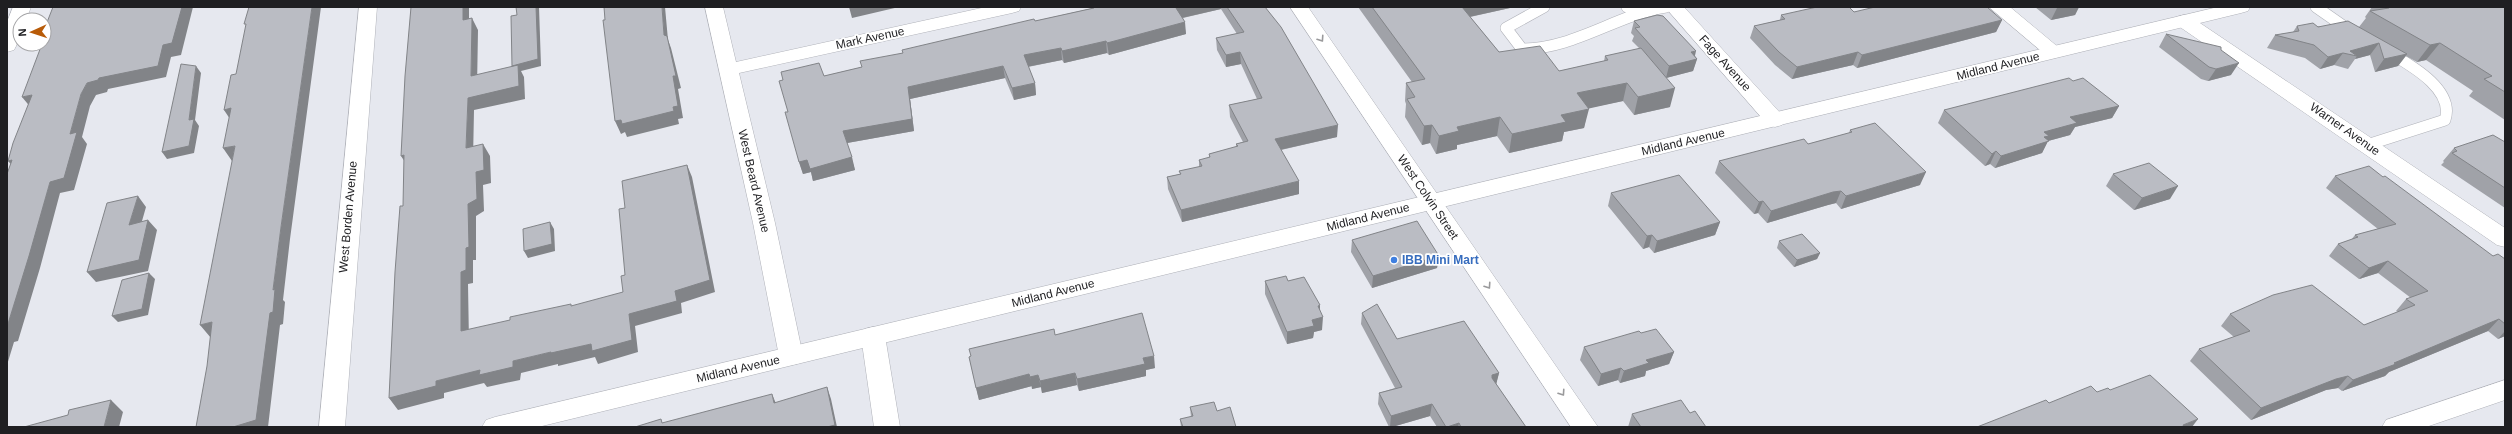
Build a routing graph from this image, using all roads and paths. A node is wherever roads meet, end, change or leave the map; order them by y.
1 (22, 7) edge
2 (368, 7) edge
3 (714, 7) edge
4 (1009, 7) edge
5 (1299, 7) edge
6 (1544, 7) edge
7 (1627, 7) edge
8 (1666, 7) edge
9 (1674, 7) edge
10 (1998, 7) edge
11 (2316, 7) edge
12 (2230, 8) edge
13 (1642, 11) junction
14 (2184, 21) junction
15 (2356, 36) edge
16 (7, 46) edge
17 (2384, 50) edge
18 (2054, 52) junction
19 (727, 70) junction
20 (1775, 120) junction
21 (2367, 144) junction
22 (1431, 202) junction
23 (2505, 239) edge
24 (873, 336) junction
25 (791, 356) junction
26 (2505, 390) edge
27 (332, 427) edge
28 (494, 427) edge
29 (887, 427) edge
30 (1585, 427) edge
31 (2395, 427) edge

1 - 16 street
2 - 27 street, West Borden Avenue
3 - 19 street, West Beard Avenue
4 - 19 street, Mark Avenue
5 -> 22 street, West Colvin Street
6 - 13 lane
7 - 13 lane
8 - 13 lane
9 - 20 street, Fage Avenue
10 - 18 street
11 - 15 lane
12 - 14 street, Midland Avenue
14 - 18 street, Midland Avenue
14 - 21 street, Warner Avenue
17 - 21 lane
18 - 20 street, Midland Avenue
19 - 25 street, West Beard Avenue
20 - 22 street, Midland Avenue
21 - 23 street, Warner Avenue
22 - 24 street, Midland Avenue
22 -> 30 street, West Colvin Street
24 - 25 street, Midland Avenue
24 - 29 street
25 - 28 street, Midland Avenue
26 - 31 street

